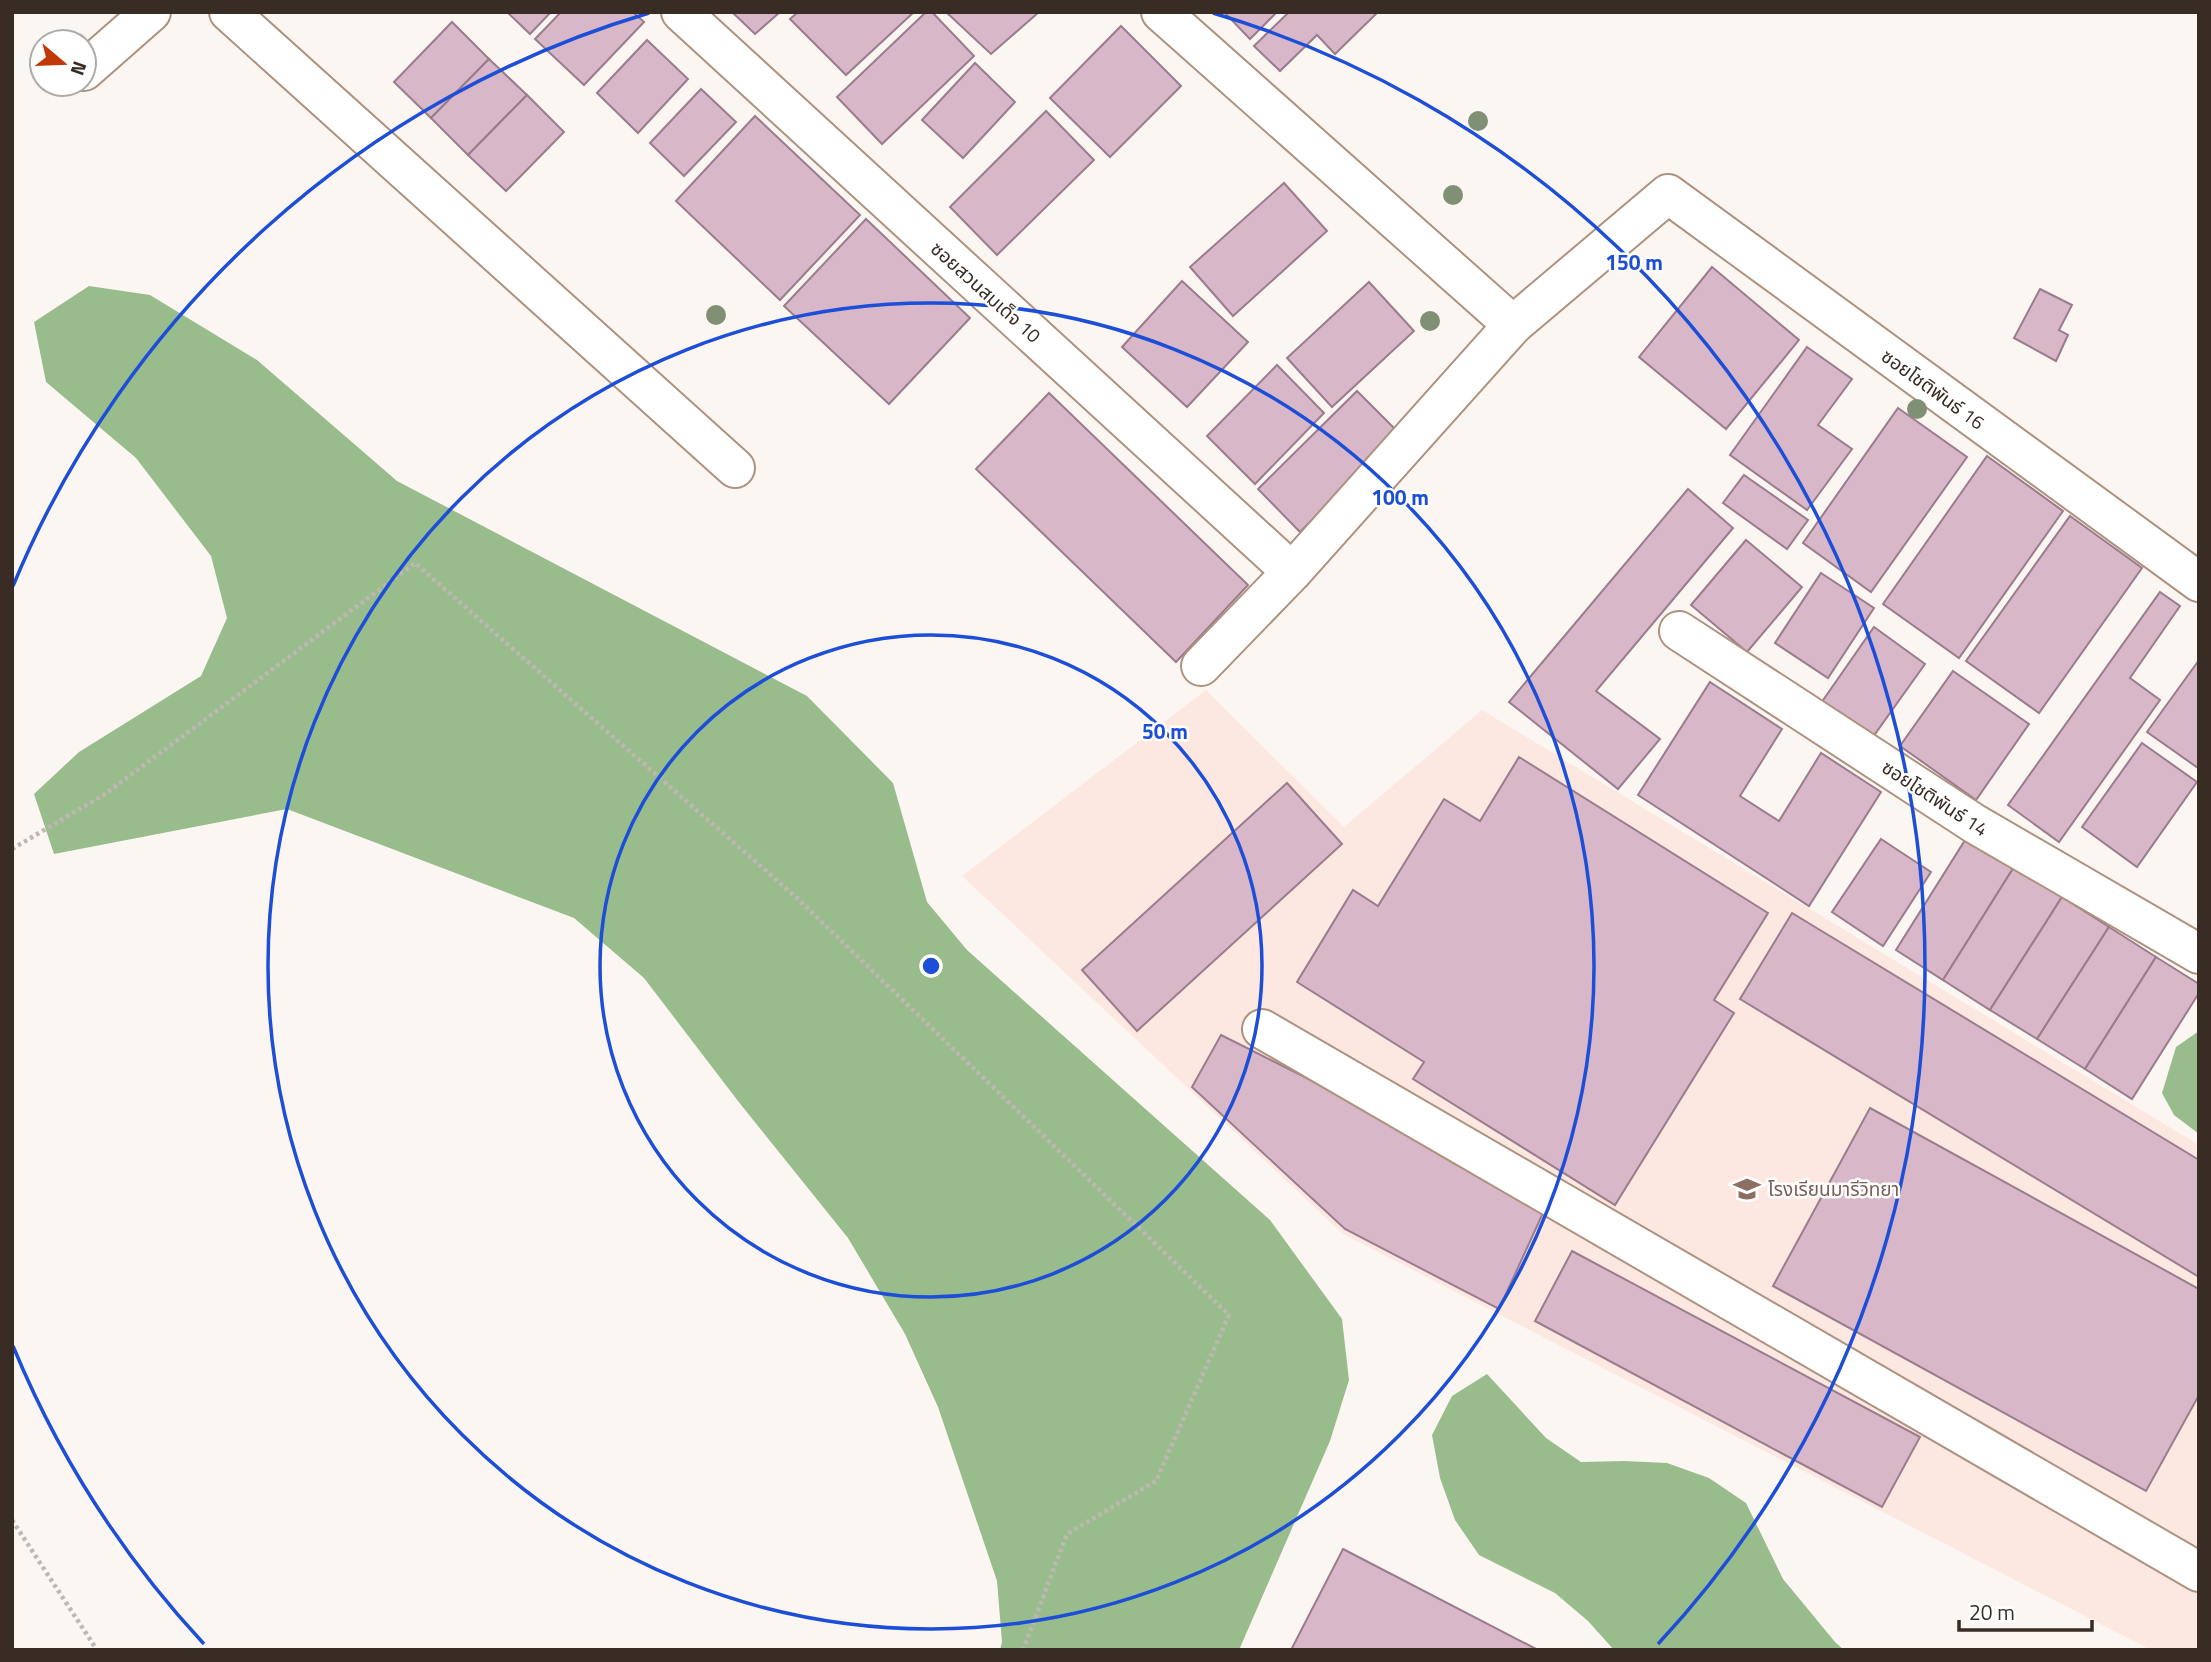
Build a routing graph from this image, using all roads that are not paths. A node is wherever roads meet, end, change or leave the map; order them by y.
1 (151, 12) edge
2 (229, 12) edge
3 (681, 12) edge
4 (1161, 12) edge
5 (98, 58) edge
6 (1513, 325) junction
7 (735, 468) dead end
8 (1292, 572) junction
9 (2199, 582) edge
10 (1679, 631) dead end
11 (1201, 666) dead end
12 (2199, 954) edge
13 (1262, 1029) dead end
14 (2199, 1572) edge

1 - 5 street
2 - 7 street
3 - 8 street, ซอยสวนสมเด็จ 10
4 - 6 street
6 - 8 street
6 - 9 street, ซอยโชติพันธ์ 16
8 - 11 street
10 - 12 street, ซอยโชติพันธ์ 14
13 - 14 street

